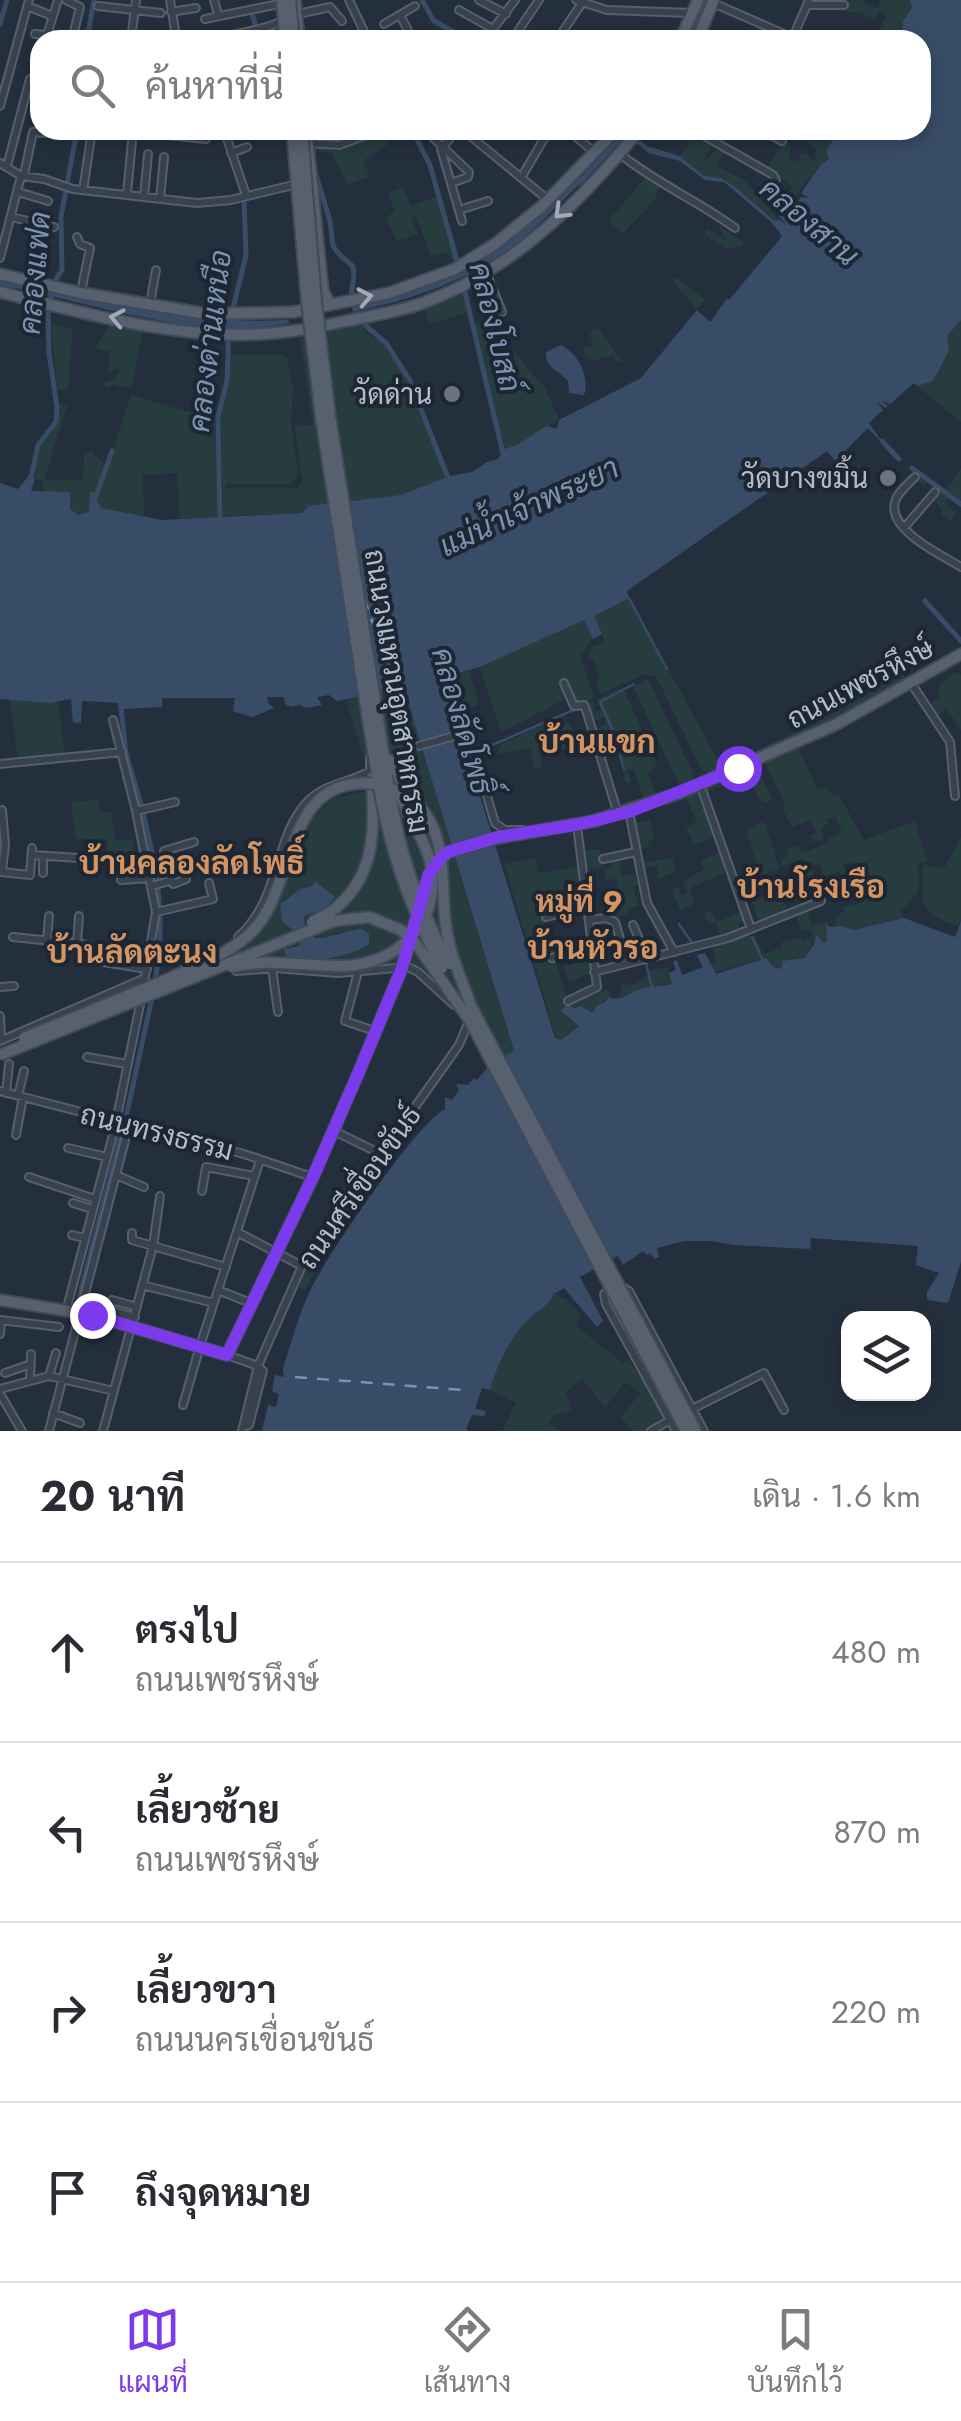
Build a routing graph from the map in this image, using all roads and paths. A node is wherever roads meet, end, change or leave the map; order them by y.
1 (58, 0) edge
2 (66, 0) edge
3 (136, 0) edge
4 (170, 0) edge
5 (214, 0) edge
6 (246, 0) edge
7 (479, 0) edge
8 (515, 0) edge
9 (538, 0) edge
10 (352, 1) edge
11 (714, 1) edge
12 (579, 2) edge
13 (808, 2) edge
14 (28, 3) edge
15 (697, 4) edge
16 (844, 5) dead end
17 (98, 6) dead end
18 (415, 6) dead end
19 (196, 8) dead end
20 (282, 8) edge
21 (248, 10) junction
22 (459, 10) dead end
23 (134, 11) junction
24 (171, 12) junction
25 (161, 13) dead end
26 (218, 14) junction
27 (296, 14) junction
28 (506, 14) junction
29 (400, 15) junction
30 (52, 16) junction
31 (204, 20) dead end
32 (342, 21) dead end
33 (384, 24) dead end
34 (48, 30) edge
35 (74, 30) edge
36 (132, 30) edge
37 (174, 30) edge
38 (247, 30) edge
39 (296, 30) edge
40 (364, 30) edge
41 (411, 30) edge
42 (518, 30) edge
43 (563, 30) edge
44 (685, 30) edge
45 (702, 30) edge
46 (777, 30) edge
47 (799, 30) edge
48 (5, 71) edge
49 (30, 79) dead end
50 (0, 106) edge
51 (31, 140) edge
52 (91, 140) edge
53 (132, 140) edge
54 (227, 140) edge
55 (291, 140) edge
56 (291, 140) edge
57 (305, 140) edge
58 (307, 140) edge
59 (352, 140) edge
60 (435, 140) edge
61 (448, 140) edge
62 (473, 140) edge
63 (478, 140) dead end
64 (543, 140) edge
65 (579, 140) edge
66 (606, 140) edge
67 (631, 140) edge
68 (711, 140) edge
69 (308, 143) junction
70 (441, 146) junction
71 (246, 148) dead end
72 (231, 153) junction
73 (594, 153) junction
74 (620, 153) junction
75 (148, 154) dead end
76 (164, 157) dead end
77 (500, 160) junction
78 (4, 165) edge
79 (232, 169) dead end
80 (23, 176) junction
81 (522, 178) junction
82 (451, 183) junction
83 (293, 185) junction
84 (83, 190) junction
85 (18, 192) junction
86 (127, 194) junction
87 (766, 194) dead end
88 (245, 195) junction
89 (144, 197) junction
90 (160, 199) junction
91 (48, 200) dead end
92 (548, 200) junction
93 (488, 201) dead end
94 (459, 210) junction
95 (11, 217) junction
96 (462, 222) dead end
97 (54, 228) dead end
98 (735, 228) dead end
99 (77, 237) dead end
100 (0, 258) edge
101 (320, 264) junction
102 (301, 268) junction
103 (156, 270) dead end
104 (486, 272) junction
105 (0, 274) edge
106 (0, 292) edge
107 (80, 293) junction
108 (150, 304) junction
109 (330, 304) junction
110 (294, 312) junction
111 (502, 312) dead end
112 (914, 477) dead end
113 (935, 492) dead end
114 (904, 528) junction
115 (961, 568) edge
116 (961, 654) edge
117 (912, 683) junction
118 (564, 684) dead end
119 (113, 720) dead end
120 (373, 736) junction
121 (961, 740) edge
122 (950, 742) junction
123 (420, 746) dead end
124 (122, 752) junction
125 (0, 764) edge
126 (700, 784) junction
127 (954, 796) dead end
128 (175, 802) dead end
129 (2, 810) edge
130 (136, 811) junction
131 (624, 814) junction
132 (577, 825) junction
133 (533, 832) junction
134 (194, 842) dead end
135 (636, 852) junction
136 (43, 856) junction
137 (78, 858) dead end
138 (602, 858) dead end
139 (202, 862) dead end
140 (186, 871) dead end
141 (1, 872) edge
142 (43, 872) dead end
143 (121, 880) dead end
144 (172, 882) junction
145 (210, 882) dead end
146 (154, 883) junction
147 (423, 892) junction
148 (821, 901) dead end
149 (449, 904) dead end
150 (588, 907) junction
151 (159, 911) junction
152 (49, 916) dead end
153 (79, 916) dead end
154 (546, 917) dead end
155 (589, 920) junction
156 (634, 926) dead end
157 (751, 929) junction
158 (14, 938) dead end
159 (48, 941) junction
160 (77, 944) junction
161 (117, 944) dead end
162 (591, 945) junction
163 (674, 952) junction
164 (646, 957) junction
165 (552, 958) dead end
166 (403, 962) junction
167 (626, 962) junction
168 (115, 964) junction
169 (272, 968) junction
170 (358, 972) junction
171 (594, 972) junction
172 (146, 973) junction
173 (167, 984) junction
174 (14, 986) dead end
175 (0, 987) edge
176 (568, 1001) dead end
177 (472, 1008) junction
178 (278, 1012) dead end
179 (0, 1016) edge
180 (470, 1020) junction
181 (375, 1031) junction
182 (0, 1046) edge
183 (87, 1057) dead end
184 (9, 1064) dead end
185 (127, 1064) junction
186 (24, 1071) dead end
187 (3, 1092) edge
188 (20, 1096) junction
189 (116, 1122) junction
190 (128, 1125) junction
191 (333, 1130) junction
192 (16, 1135) dead end
193 (68, 1148) dead end
194 (382, 1154) junction
195 (106, 1157) junction
196 (260, 1160) junction
197 (116, 1175) junction
198 (30, 1176) dead end
199 (254, 1176) junction
200 (313, 1177) junction
201 (144, 1186) dead end
202 (202, 1191) dead end
203 (160, 1196) dead end
204 (95, 1199) junction
205 (73, 1203) dead end
206 (92, 1209) junction
207 (96, 1230) junction
208 (237, 1232) junction
209 (132, 1233) dead end
210 (72, 1235) dead end
211 (85, 1238) junction
212 (153, 1246) junction
213 (277, 1253) junction
214 (302, 1266) junction
215 (226, 1267) junction
216 (142, 1285) junction
217 (218, 1290) junction
218 (0, 1300) edge
219 (214, 1303) junction
220 (253, 1304) junction
221 (137, 1307) junction
222 (66, 1311) junction
223 (80, 1313) junction
224 (108, 1314) junction
225 (1, 1320) edge
226 (134, 1322) junction
227 (59, 1327) dead end
228 (0, 1334) edge
229 (199, 1350) junction
230 (56, 1352) dead end
231 (31, 1354) dead end
232 (227, 1355) junction
233 (28, 1365) junction
234 (258, 1366) junction
235 (4, 1373) dead end
236 (48, 1376) junction
237 (30, 1378) junction
238 (62, 1378) junction
239 (0, 1391) edge
240 (114, 1391) junction
241 (183, 1405) dead end
242 (692, 1409) junction
243 (784, 1410) dead end
244 (53, 1412) junction
245 (670, 1420) junction
246 (80, 1423) dead end
247 (243, 1429) edge
248 (701, 1430) edge
249 (22, 1431) edge
250 (49, 1431) edge
251 (103, 1431) edge
252 (651, 1431) edge
253 (676, 1431) edge
254 (686, 1431) edge

1 - 30 street
2 - 35 street
3 - 23 street
4 - 24 street
5 - 26 street
6 - 21 street
7 - 28 street
8 - 28 street
9 - 42 street
10 - 40 street
11 - 45 main road
11 - 46 street
12 - 15 street
12 - 43 street
13 - 16 street
13 - 47 street
14 - 30 street
14 - 48 street
15 - 44 main road
17 - 23 street
18 - 29 street
19 - 24 street
20 - 21 street
20 - 27 main road
20 - 38 street
21 - 26 street
22 - 28 street
23 - 25 street
23 - 36 street
24 - 37 street
26 - 31 street
27 - 32 street
27 - 39 main road
29 - 33 street
29 - 41 street
30 - 34 street
48 - 50 street
49 - 78 street
51 - 80 street
52 - 84 street
53 - 86 street
54 - 72 street
55 - 83 main road, ถนนวงแหวนอุตสาหกรรม
56 - 120 main road, ถนนวงแหวนอุตสาหกรรม, bridge
57 - 120 main road, ถนนวงแหวนอุตสาหกรรม, bridge
58 - 69 main road, ถนนวงแหวนอุตสาหกรรม
59 - 69 street
60 - 70 street
61 - 70 street
62 - 77 street
63 - 77 street
64 - 81 street
65 - 73 street
66 - 73 main road
67 - 74 main road
68 - 87 street
69 - 101 main road, ถนนวงแหวนอุตสาหกรรม
70 - 82 street
70 - 82 street
71 - 72 street
72 - 88 street
73 - 92 main road
74 - 98 street
74 -> 104 main road
75 - 89 street
76 - 90 street
77 - 81 street
78 - 80 street
79 - 88 street
80 - 84 street
80 - 85 street
81 - 92 street
82 - 94 street
83 - 88 street
83 - 102 main road, ถนนวงแหวนอุตสาหกรรม
84 - 86 street
85 - 91 street
85 - 95 street
86 - 89 street
88 - 90 street
89 - 90 street
109 -> 92 main road
93 - 94 street
94 - 96 street
95 - 97 street
95 - 100 street
99 - 107 street
101 - 102 main road
101 - 109 main road, ถนนวงแหวนอุตสาหกรรม
102 - 110 main road, ถนนวงแหวนอุตสาหกรรม
103 - 108 street
104 -> 106 main road
104 - 111 street
105 - 107 main road
107 - 108 main road
108 - 110 main road
109 - 110 main road
112 - 114 street
113 - 114 street
114 - 115 street
116 - 117 main road, ถนนเพชรหึงษ์
117 - 122 street
117 - 126 main road, ถนนเพชรหึงษ์
118 - 131 street
119 - 124 street
120 - 169 street, ถนนศรีเขื่อนขันธ์
120 - 173 main road, ถนนวงแหวนอุตสาหกรรม, bridge
120 - 173 main road, bridge
120 - 177 main road, ถนนวงแหวนอุตสาหกรรม, bridge
120 - 180 main road, ถนนวงแหวนอุตสาหกรรม, bridge
121 - 122 street
122 - 127 street
123 - 133 street
124 - 125 street
124 - 130 street
126 - 131 main road, ถนนเพชรหึงษ์
126 - 157 street
128 - 130 street
129 - 141 street
130 - 146 street
131 - 132 main road, ถนนเพชรหึงษ์
131 - 135 street
132 - 133 main road, ถนนเพชรหึงษ์
132 - 150 street
133 - 147 main road, ถนนเพชรหึงษ์
134 - 144 street
135 - 138 street
135 - 163 street
136 - 137 street
136 - 141 street
136 - 142 street
139 - 144 street
140 - 144 street
143 - 146 street
144 - 146 street
145 - 151 street
146 - 151 street
147 - 149 street
147 - 166 main road, ถนนเพชรหึงษ์
148 - 157 street
150 - 154 street
150 - 155 street
151 - 172 street
152 - 159 street
153 - 160 street
155 - 162 street
155 - 167 street
156 - 164 street
157 - 163 street
158 - 159 street
159 - 160 street
160 - 168 street
161 - 168 street
162 - 165 street
162 - 171 street
163 - 164 street
164 - 167 street
166 - 170 street, ถนนศรีเขื่อนขันธ์
166 - 181 main road, ถนนเพชรหึงษ์
166 - 194 street, ถนนศรีเขื่อนขันธ์
167 - 171 street
168 - 172 street
169 - 170 street, ถนนศรีเขื่อนขันธ์
169 - 178 street
170 - 181 street
171 - 176 street
172 - 182 street
172 - 185 street
173 - 177 main road, bridge
173 - 180 main road, ถนนวงแหวนอุตสาหกรรม, bridge
173 - 182 main road, ถนนวงแหวนอุตสาหกรรม, bridge
174 - 175 street
177 - 248 main road, ถนนวงแหวนอุตสาหกรรม, bridge
179 - 182 street
180 - 254 main road, ถนนวงแหวนอุตสาหกรรม, bridge
181 - 191 main road, ถนนเพชรหึงษ์
183 - 185 street
184 - 187 street
185 - 189 street
186 - 188 street
187 - 188 street, ถนนทรงธรรม
188 - 189 street, ถนนทรงธรรม
188 - 192 street
189 - 190 street, ถนนทรงธรรม
189 - 195 street
190 - 196 street, ถนนทรงธรรม
190 - 197 street
191 - 194 street
191 - 200 main road, ถนนเพชรหึงษ์
193 - 195 street
194 - 214 street, ถนนศรีเขื่อนขันธ์
195 - 204 street
196 - 199 street
196 - 200 street, ถนนทรงธรรม
197 - 201 street
197 - 207 street
198 - 204 street
199 - 202 street
199 - 208 street
200 - 213 main road, ถนนเพชรหึงษ์
203 - 212 street
204 - 206 street
205 - 206 street
206 - 207 street
207 - 211 street
207 - 223 street
208 - 213 street
208 - 215 street
209 - 212 street
210 - 211 street
211 - 222 street
212 - 215 street
212 - 216 street
213 - 214 street
213 - 220 main road, ถนนเพชรหึงษ์
214 - 234 street, ถนนศรีเขื่อนขันธ์
215 - 217 street
216 - 219 street
216 - 221 street
217 - 219 street
217 - 220 street
218 - 222 main road
219 - 229 street
220 - 232 main road, ถนนเพชรหึงษ์
221 - 224 street
221 - 226 street
222 - 223 main road
223 - 224 main road
223 - 238 street
224 - 226 main road
225 - 227 street
225 - 228 street
226 - 229 main road
226 - 240 street
229 - 232 main road
229 - 241 street
230 - 236 street
231 - 233 street
232 - 234 street
233 - 235 street
233 - 237 street
234 - 247 street, ถนนศรีเขื่อนขันธ์
236 - 237 street
236 - 238 street
237 - 239 street
238 - 240 street
238 - 244 street
239 - 249 street
240 - 251 street
242 - 243 street
242 - 245 street
242 - 245 street
242 - 248 street
244 - 246 street
244 - 250 street
245 - 252 street
245 - 253 street

